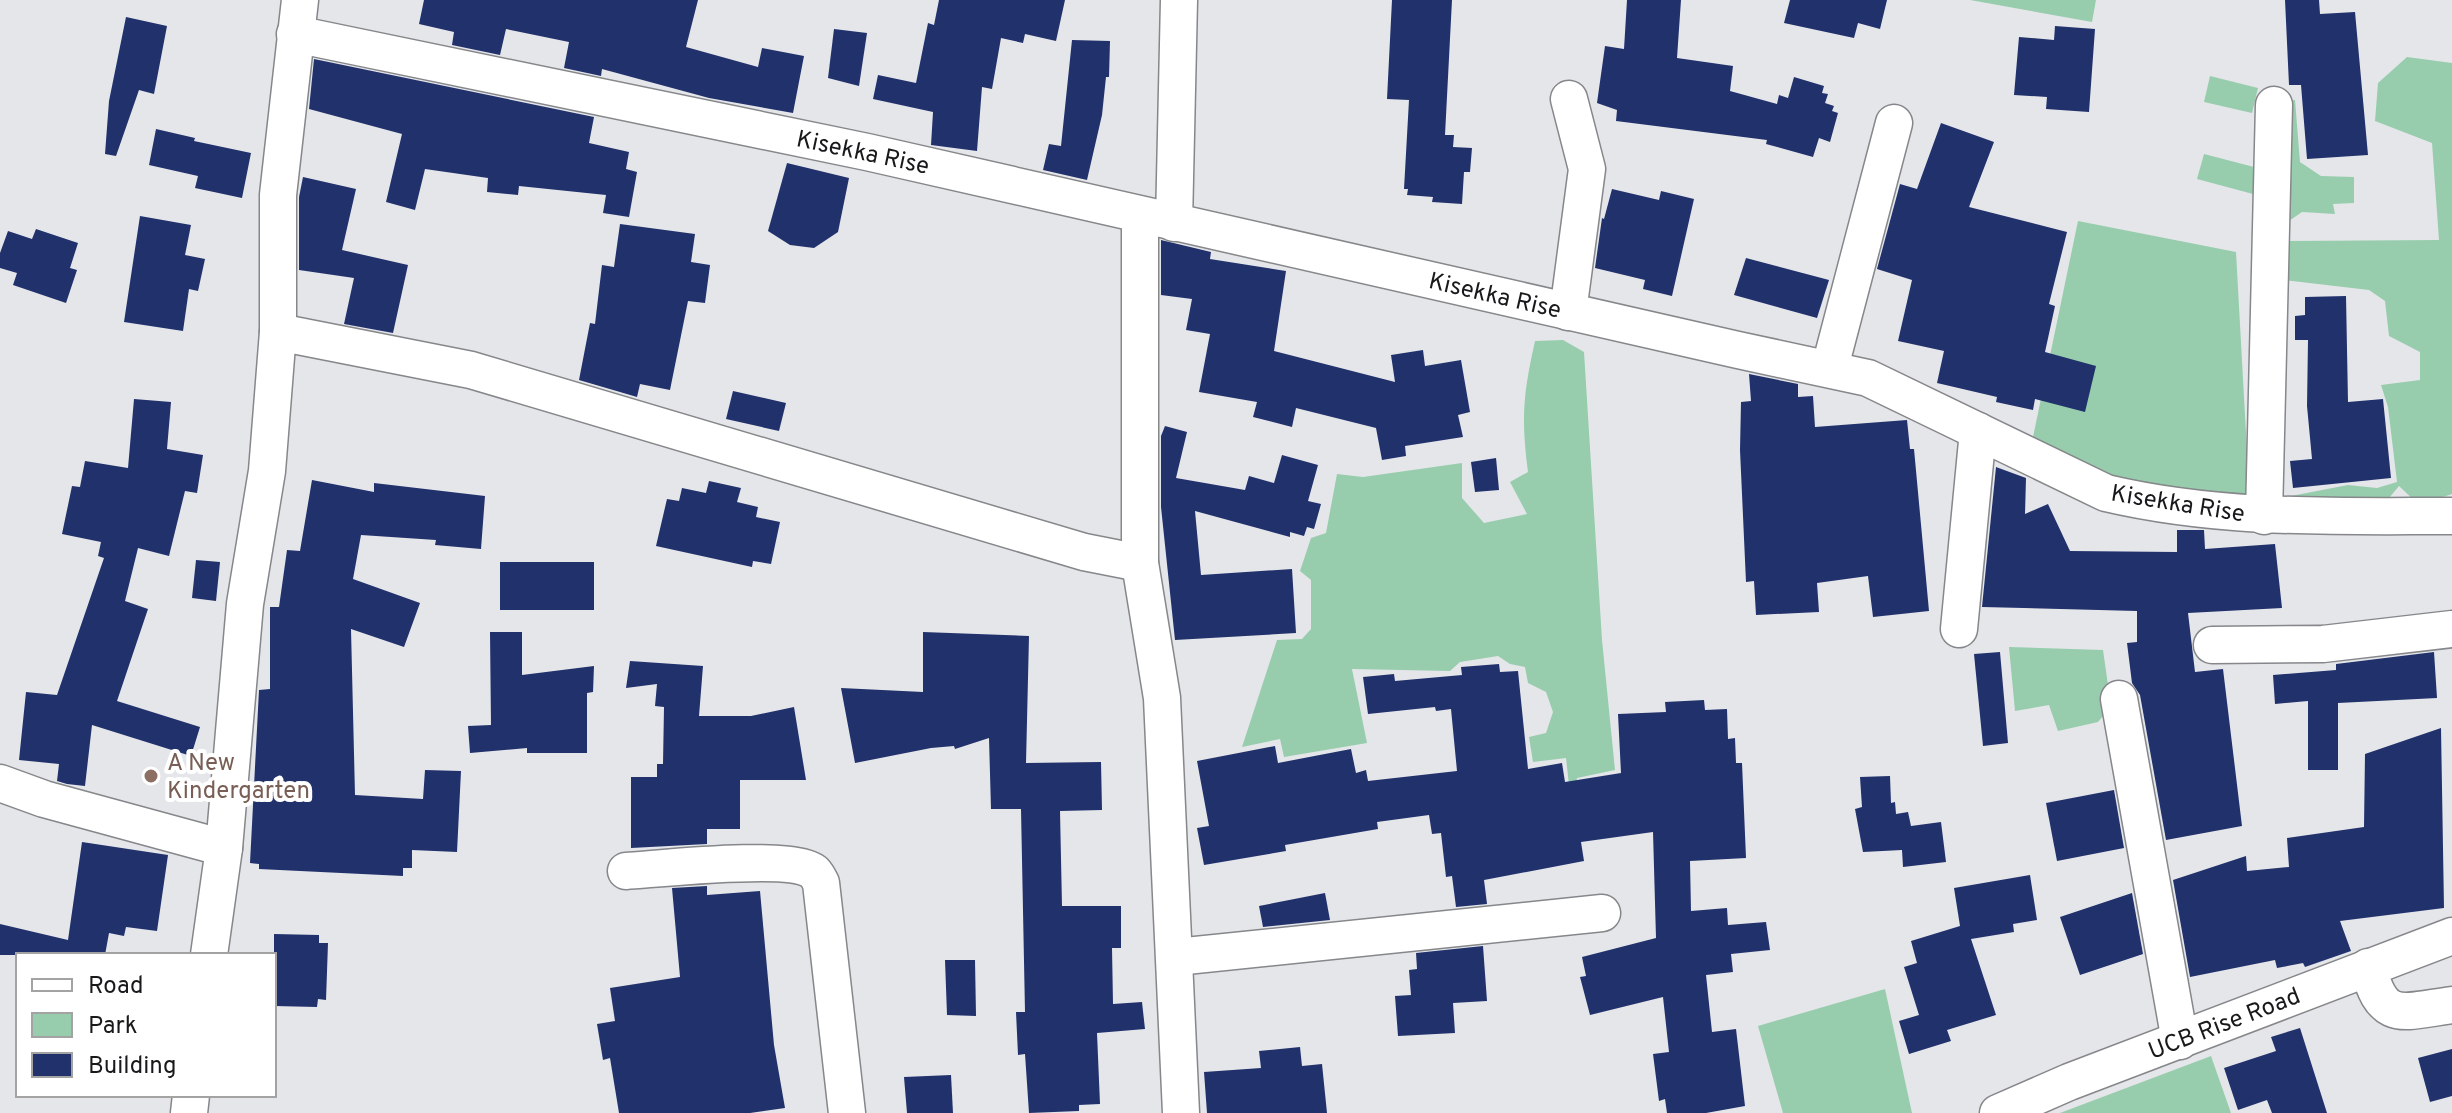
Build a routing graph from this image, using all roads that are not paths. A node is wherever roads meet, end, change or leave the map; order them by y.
1 (1179, 0) edge
2 (298, 17) edge
3 (1569, 99) dead end
4 (2274, 105) dead end
5 (1894, 123) dead end
6 (1157, 219) junction
7 (1568, 312) junction
8 (278, 332) junction
9 (1830, 367) junction
10 (1978, 431) junction
11 (2264, 516) junction
12 (2452, 516) edge
13 (1140, 563) junction
14 (1959, 629) dead end
15 (2452, 629) edge
16 (2212, 645) dead end
17 (2119, 699) dead end
18 (0, 783) edge
19 (224, 848) junction
20 (626, 871) dead end
21 (1602, 913) dead end
22 (2452, 936) edge
23 (209, 953) edge
24 (1176, 957) junction
25 (2368, 967) junction
26 (2452, 1005) edge
27 (2180, 1041) junction
28 (847, 1113) edge
29 (1181, 1113) edge
30 (1998, 1113) edge

1 - 6 street
2 - 6 street, Kisekka Rise
2 - 8 street
3 - 7 street
4 - 11 street
5 - 9 street
6 - 7 street, Kisekka Rise
6 - 13 street
7 - 9 street, Kisekka Rise
8 - 13 street
8 - 19 street
9 - 10 street, Kisekka Rise
10 - 11 street, Kisekka Rise
10 - 14 street
11 - 12 street, Kisekka Rise
13 - 24 street
15 - 16 street
17 - 27 street
18 - 19 street
19 - 23 street
20 - 28 street
21 - 24 street
22 - 25 street, UCB Rise Road
24 - 29 street
25 - 26 street
25 - 27 street, UCB Rise Road
27 - 30 street, UCB Rise Road

